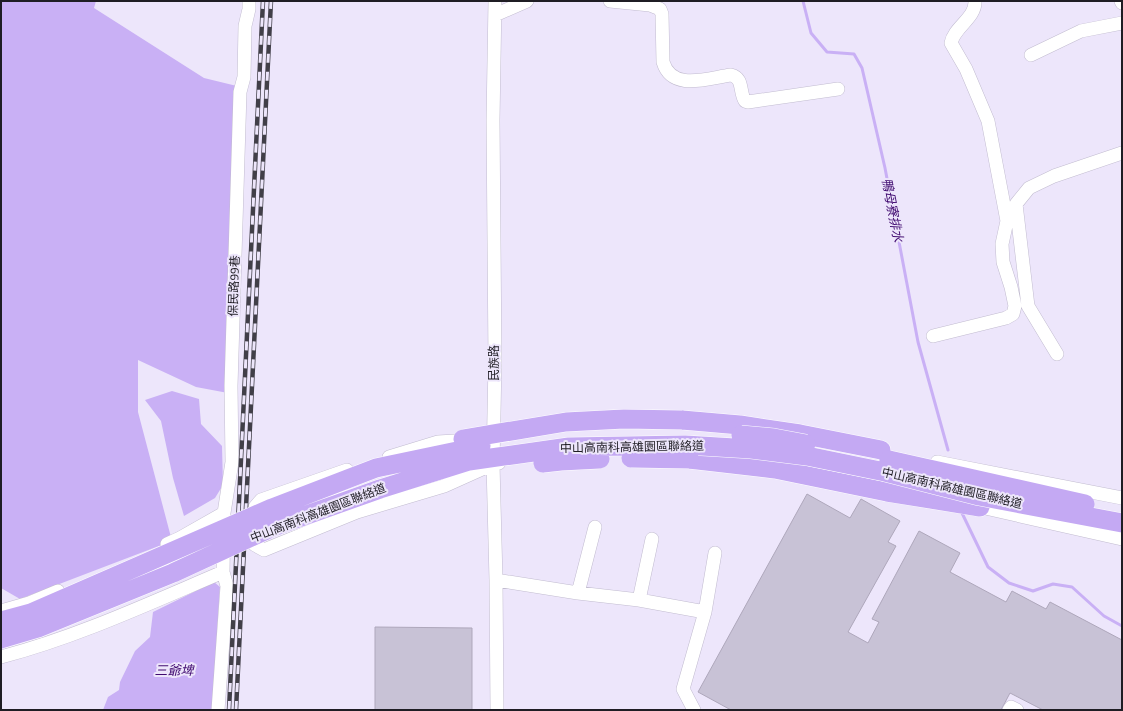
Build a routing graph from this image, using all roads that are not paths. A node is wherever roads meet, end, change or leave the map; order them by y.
1 (248, 1) edge
2 (495, 1) edge
3 (527, 1) edge
4 (615, 1) edge
5 (975, 1) edge
6 (495, 15) junction
7 (1122, 23) edge
8 (1031, 55) dead end
9 (838, 88) dead end
10 (1122, 153) edge
11 (933, 336) dead end
12 (1057, 354) dead end
13 (494, 439) junction
14 (881, 450) junction
15 (493, 464) junction
16 (376, 468) junction
17 (380, 489) junction
18 (1122, 498) edge
19 (980, 507) junction
20 (1122, 511) edge
21 (224, 513) junction
22 (1122, 523) edge
23 (595, 527) dead end
24 (652, 539) dead end
25 (1122, 539) edge
26 (715, 552) dead end
27 (223, 572) junction
28 (496, 580) junction
29 (578, 593) junction
30 (639, 600) junction
31 (1, 611) edge
32 (705, 612) junction
33 (1, 620) edge
34 (1, 639) edge
35 (1, 657) edge
36 (218, 710) edge
37 (497, 710) edge
38 (694, 710) edge
39 (1009, 710) edge
40 (1017, 710) edge

1 - 21 street, 保民路99巷
2 - 6 street, 民族路
3 - 6 street
4 - 9 street
5 - 11 street
6 - 13 street, 民族路
7 - 8 street
10 - 12 street
13 - 14 street
13 - 15 street, 民族路
13 - 15 street
14 - 16 highway, bridge
14 - 18 street
15 - 19 street
15 - 28 street, 民族路
16 - 20 highway, 中山高南科高雄園區聯絡道, bridge
16 - 33 highway, 中山高南科高雄園區聯絡道, bridge
17 - 19 highway, bridge
17 - 22 highway, 中山高南科高雄園區聯絡道, bridge
17 - 34 highway, 中山高南科高雄園區聯絡道, bridge
19 - 25 street
21 - 27 street, 保民路99巷
21 - 31 street
23 - 29 street
24 - 30 street
26 - 32 street
27 - 35 street
27 - 36 street, 保民路99巷
28 - 29 street
28 - 37 street, 民族路
29 - 30 street
30 - 32 street
32 - 38 street
39 - 40 street

